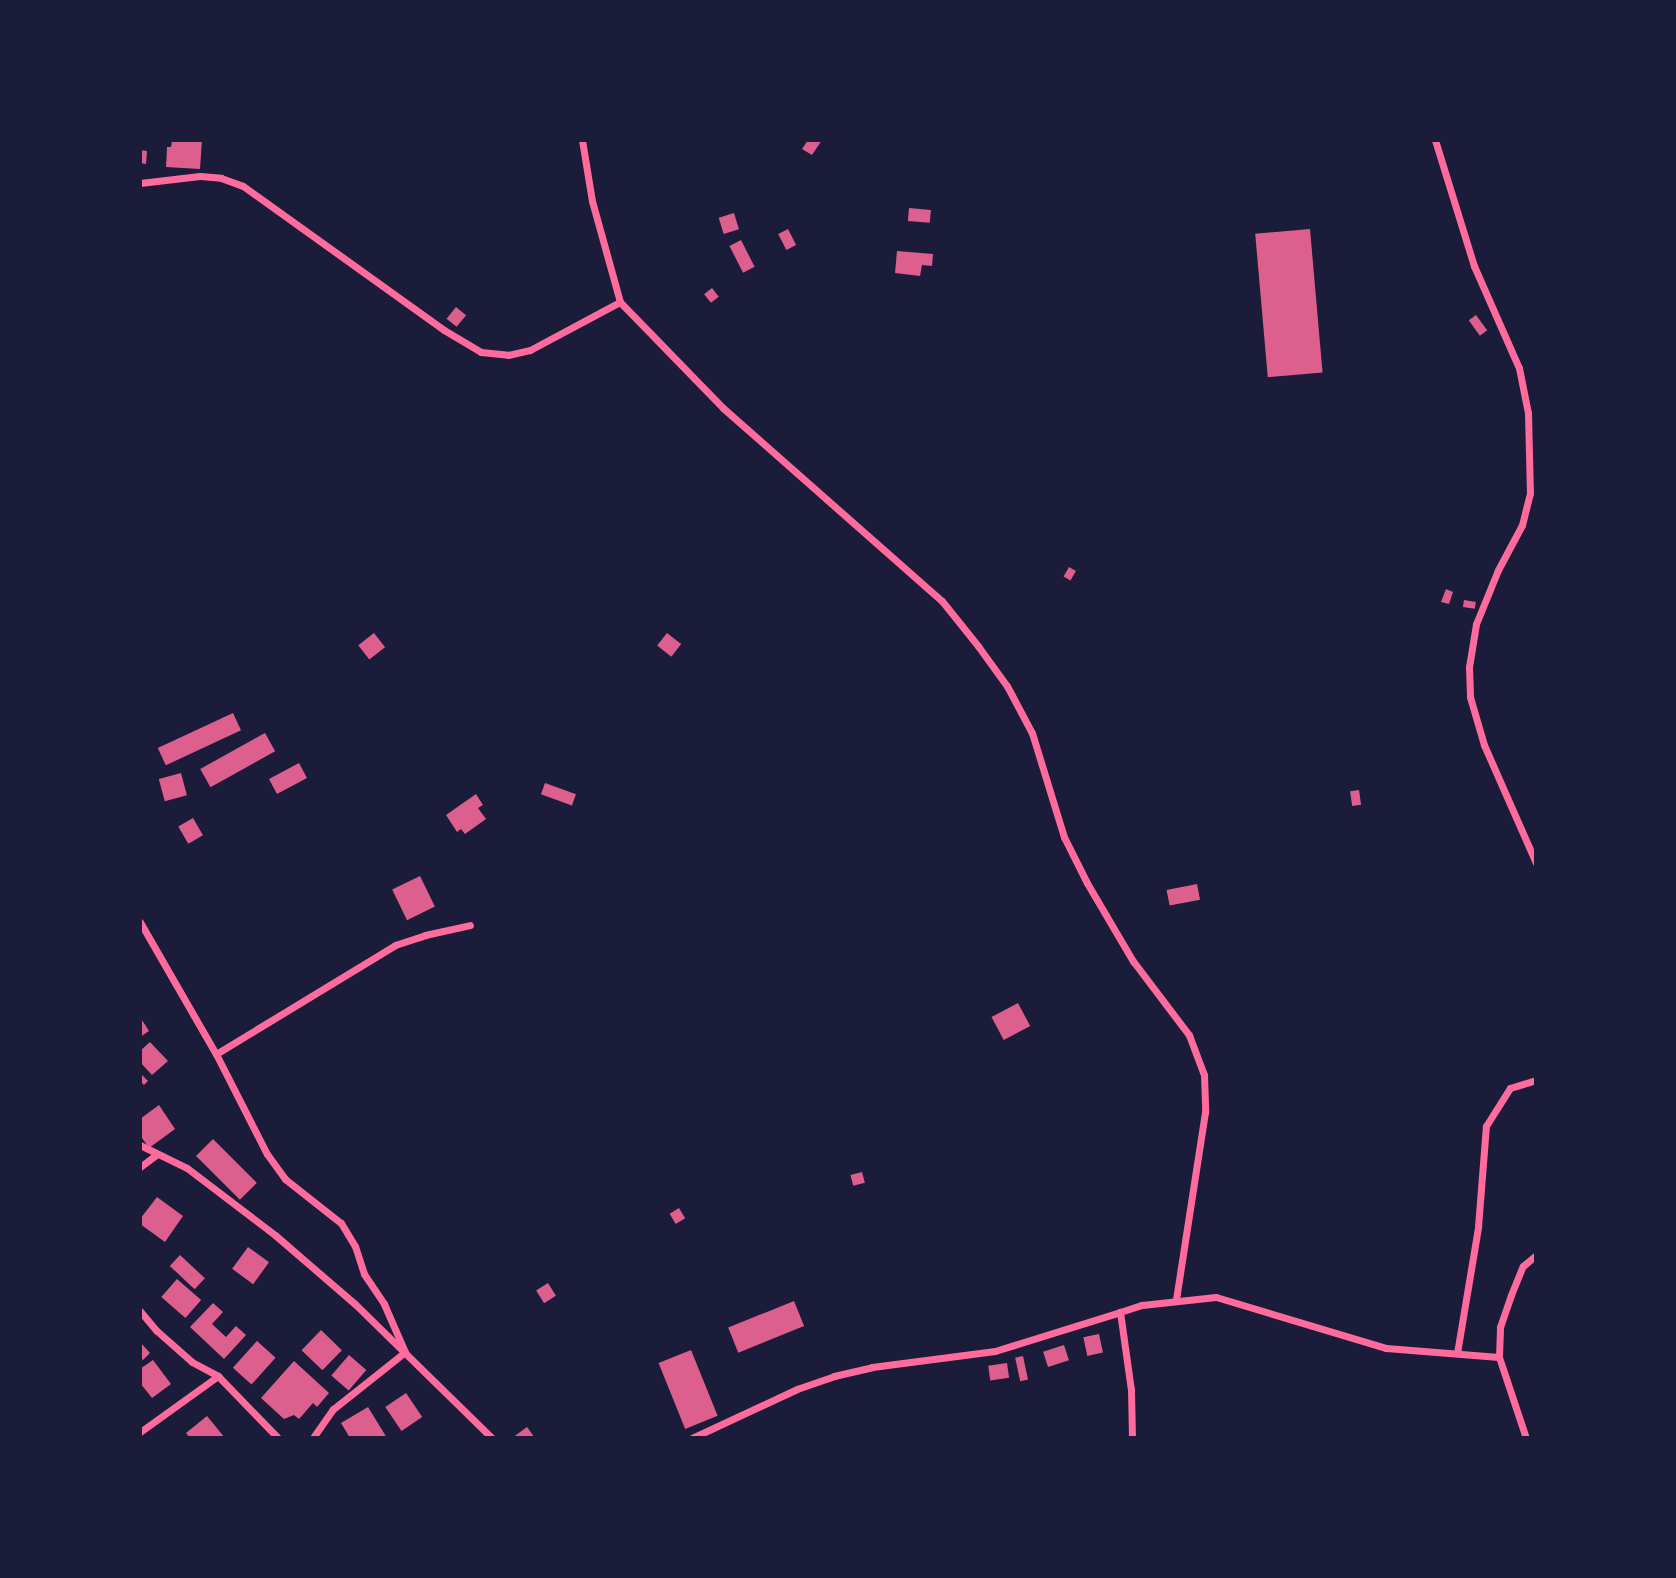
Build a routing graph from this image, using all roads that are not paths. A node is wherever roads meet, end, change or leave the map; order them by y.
1 (582, 140) edge
2 (1435, 140) edge
3 (140, 183) edge
4 (620, 302) junction
5 (1536, 863) edge
6 (140, 922) edge
7 (470, 925) dead end
8 (216, 1054) junction
9 (1536, 1080) edge
10 (140, 1145) edge
11 (157, 1154) junction
12 (140, 1167) edge
13 (1536, 1255) edge
14 (1176, 1300) junction
15 (140, 1311) edge
16 (1120, 1312) junction
17 (405, 1352) junction
18 (1457, 1353) junction
19 (1499, 1357) junction
20 (218, 1376) junction
21 (140, 1432) edge
22 (315, 1437) edge
23 (278, 1438) edge
24 (492, 1438) edge
25 (692, 1438) edge
26 (1132, 1438) edge
27 (1526, 1438) edge

1 - 4 street
2 - 5 street
3 - 4 street
4 - 14 street
6 - 8 street
7 - 8 street
8 - 17 street
9 - 18 street
10 - 11 street
11 - 12 street
11 - 17 street
13 - 19 street
14 - 16 street
14 - 18 street
15 - 20 street
16 - 25 street
16 - 26 street
17 - 22 street
17 - 24 street
18 - 19 street
19 - 27 street
20 - 21 street
20 - 23 street

